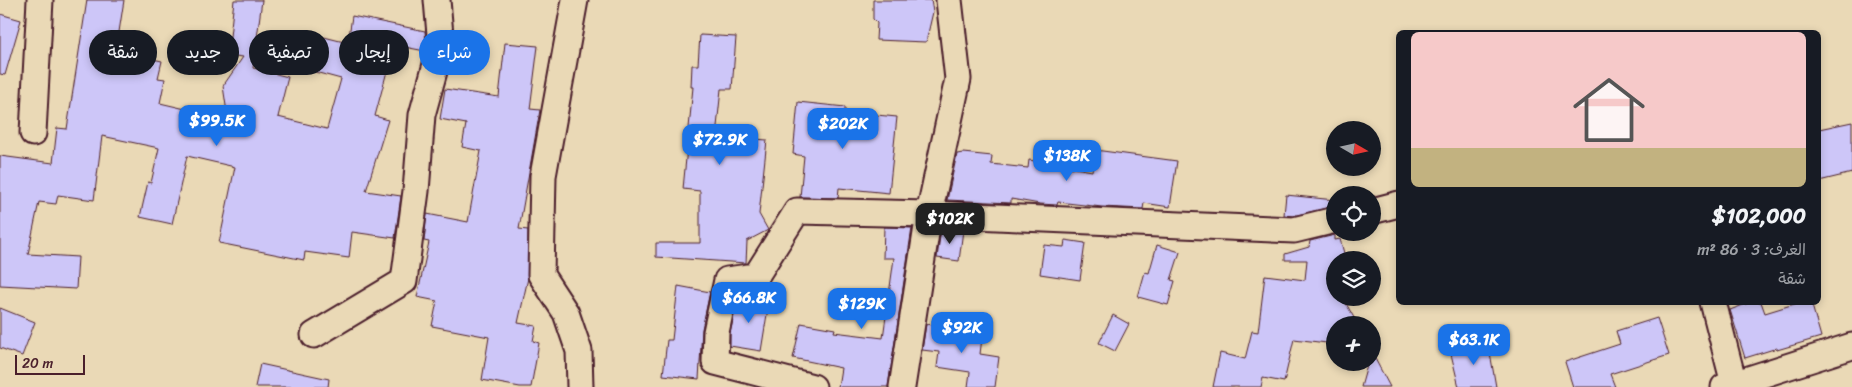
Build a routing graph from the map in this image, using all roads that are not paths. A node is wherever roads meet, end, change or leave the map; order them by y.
1 (40, 0) edge
2 (437, 0) edge
3 (575, 0) edge
4 (949, 0) edge
5 (34, 133) dead end
6 (1396, 205) edge
7 (1381, 209) edge
8 (929, 214) junction
9 (1326, 222) edge
10 (1714, 305) edge
11 (314, 335) dead end
12 (1852, 346) edge
13 (1729, 386) edge
14 (580, 387) edge
15 (813, 387) edge
16 (902, 387) edge

1 - 5 street
2 - 11 street
3 - 14 street
4 - 8 street
6 - 7 street
8 - 9 street
8 - 15 street
8 - 16 street
10 - 13 street
12 - 13 street

